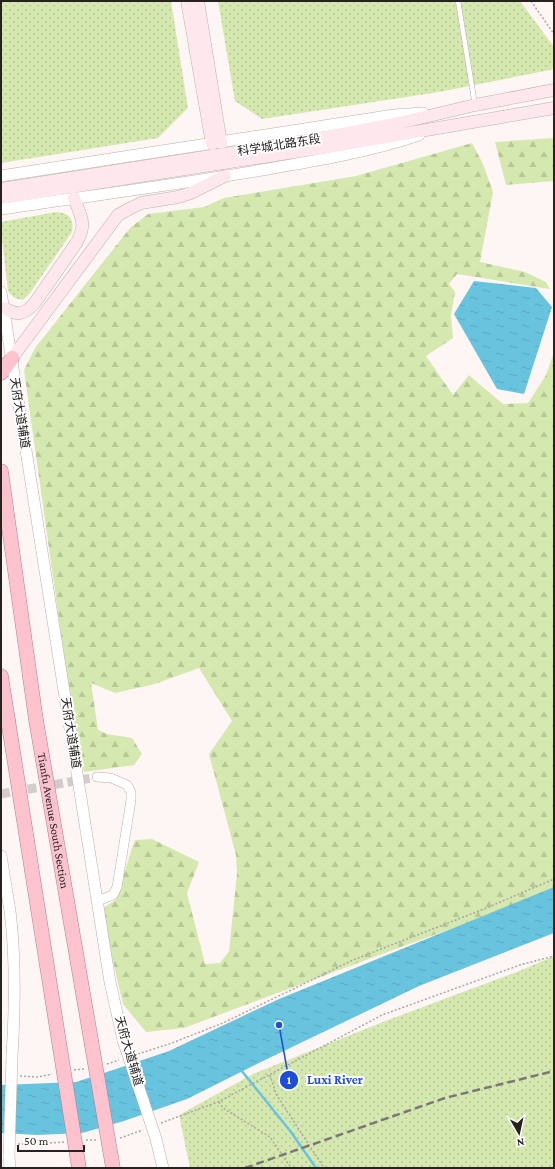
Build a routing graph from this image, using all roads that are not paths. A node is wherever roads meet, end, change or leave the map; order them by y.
1 (187, 1) edge
2 (198, 1) edge
3 (458, 1) edge
4 (554, 90) edge
5 (475, 105) junction
6 (554, 108) edge
7 (449, 112) junction
8 (439, 128) junction
9 (216, 143) junction
10 (1, 176) edge
11 (225, 176) junction
12 (1, 189) edge
13 (1, 198) edge
14 (74, 198) junction
15 (1, 209) edge
16 (1, 292) edge
17 (4, 308) junction
18 (12, 358) junction
19 (1, 372) edge
20 (1, 471) edge
21 (1, 676) edge
22 (97, 777) tunnel mouth
23 (1, 856) edge
24 (97, 901) junction
25 (10, 1168) edge
26 (79, 1168) edge
27 (113, 1168) edge
28 (163, 1168) edge

1 - 9 main road
2 - 9 main road
3 - 5 lane
4 - 5 main road, 科学城北路东段
5 - 7 main road, 科学城北路东段
6 - 8 main road, 科学城北路东段
7 - 9 street
7 - 12 main road, 科学城北路东段
8 - 11 street
8 - 13 main road, 科学城北路东段
9 - 10 street
11 - 14 street
11 - 18 main road
14 - 15 street
14 - 17 main road
16 - 17 street, 天府大道辅道
17 - 18 street, 天府大道辅道
18 - 19 highway
18 - 24 street, 天府大道辅道
20 - 27 highway, Tianfu Avenue South Section, bridge
21 - 26 highway, bridge
22 - 24 street
23 - 25 street, bridge
24 - 28 street, 天府大道辅道, bridge

